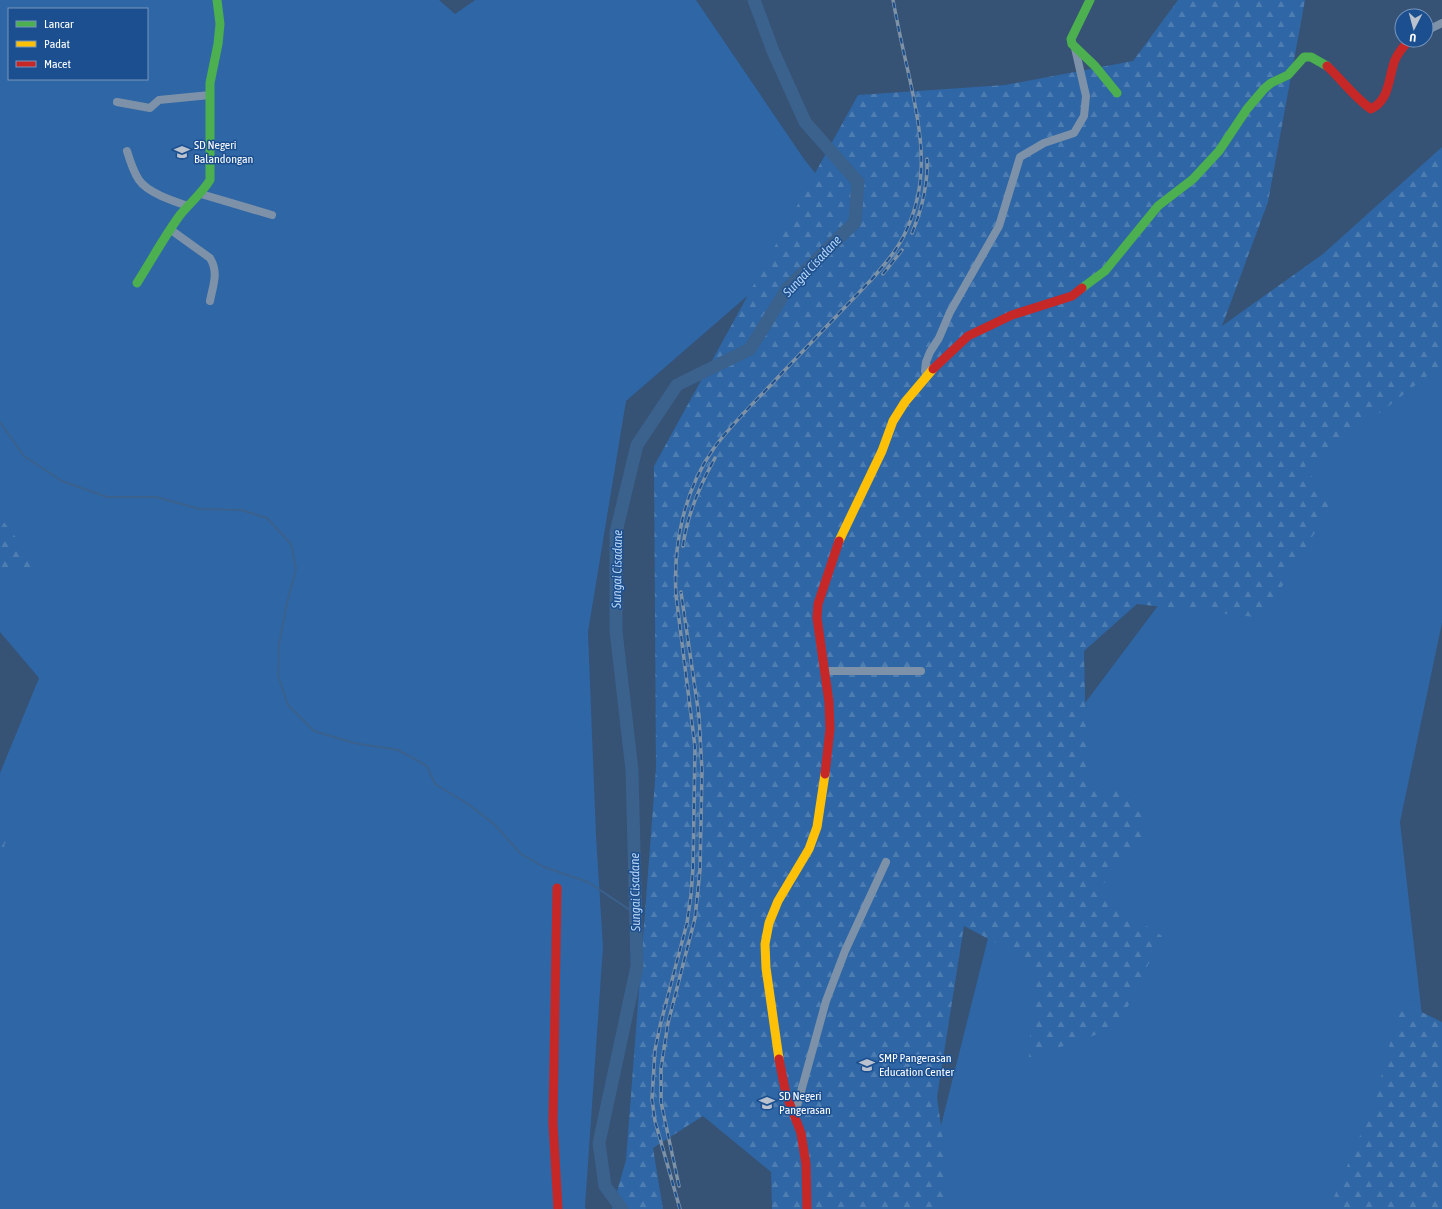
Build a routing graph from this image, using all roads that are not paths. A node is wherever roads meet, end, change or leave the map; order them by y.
1 (217, 0) edge
2 (1090, 0) edge
3 (1075, 48) junction
4 (1403, 48) edge
5 (1116, 92) dead end
6 (210, 95) junction
7 (117, 102) dead end
8 (127, 151) dead end
9 (201, 194) junction
10 (188, 206) junction
11 (272, 215) dead end
12 (171, 230) junction
13 (137, 283) dead end
14 (210, 301) dead end
15 (926, 376) junction
16 (921, 670) dead end
17 (825, 671) junction
18 (886, 862) dead end
19 (557, 888) dead end
20 (794, 1117) junction
21 (558, 1209) edge
22 (807, 1209) edge

1 - 6 street
2 - 3 street
3 - 5 street
3 - 15 street
4 - 15 street
6 - 7 street
6 - 9 street
8 - 10 street
9 - 10 street
9 - 11 street
10 - 12 street
12 - 13 street
12 - 14 street
15 - 17 street
16 - 17 street
17 - 20 street
18 - 20 street
19 - 21 street
20 - 22 street

